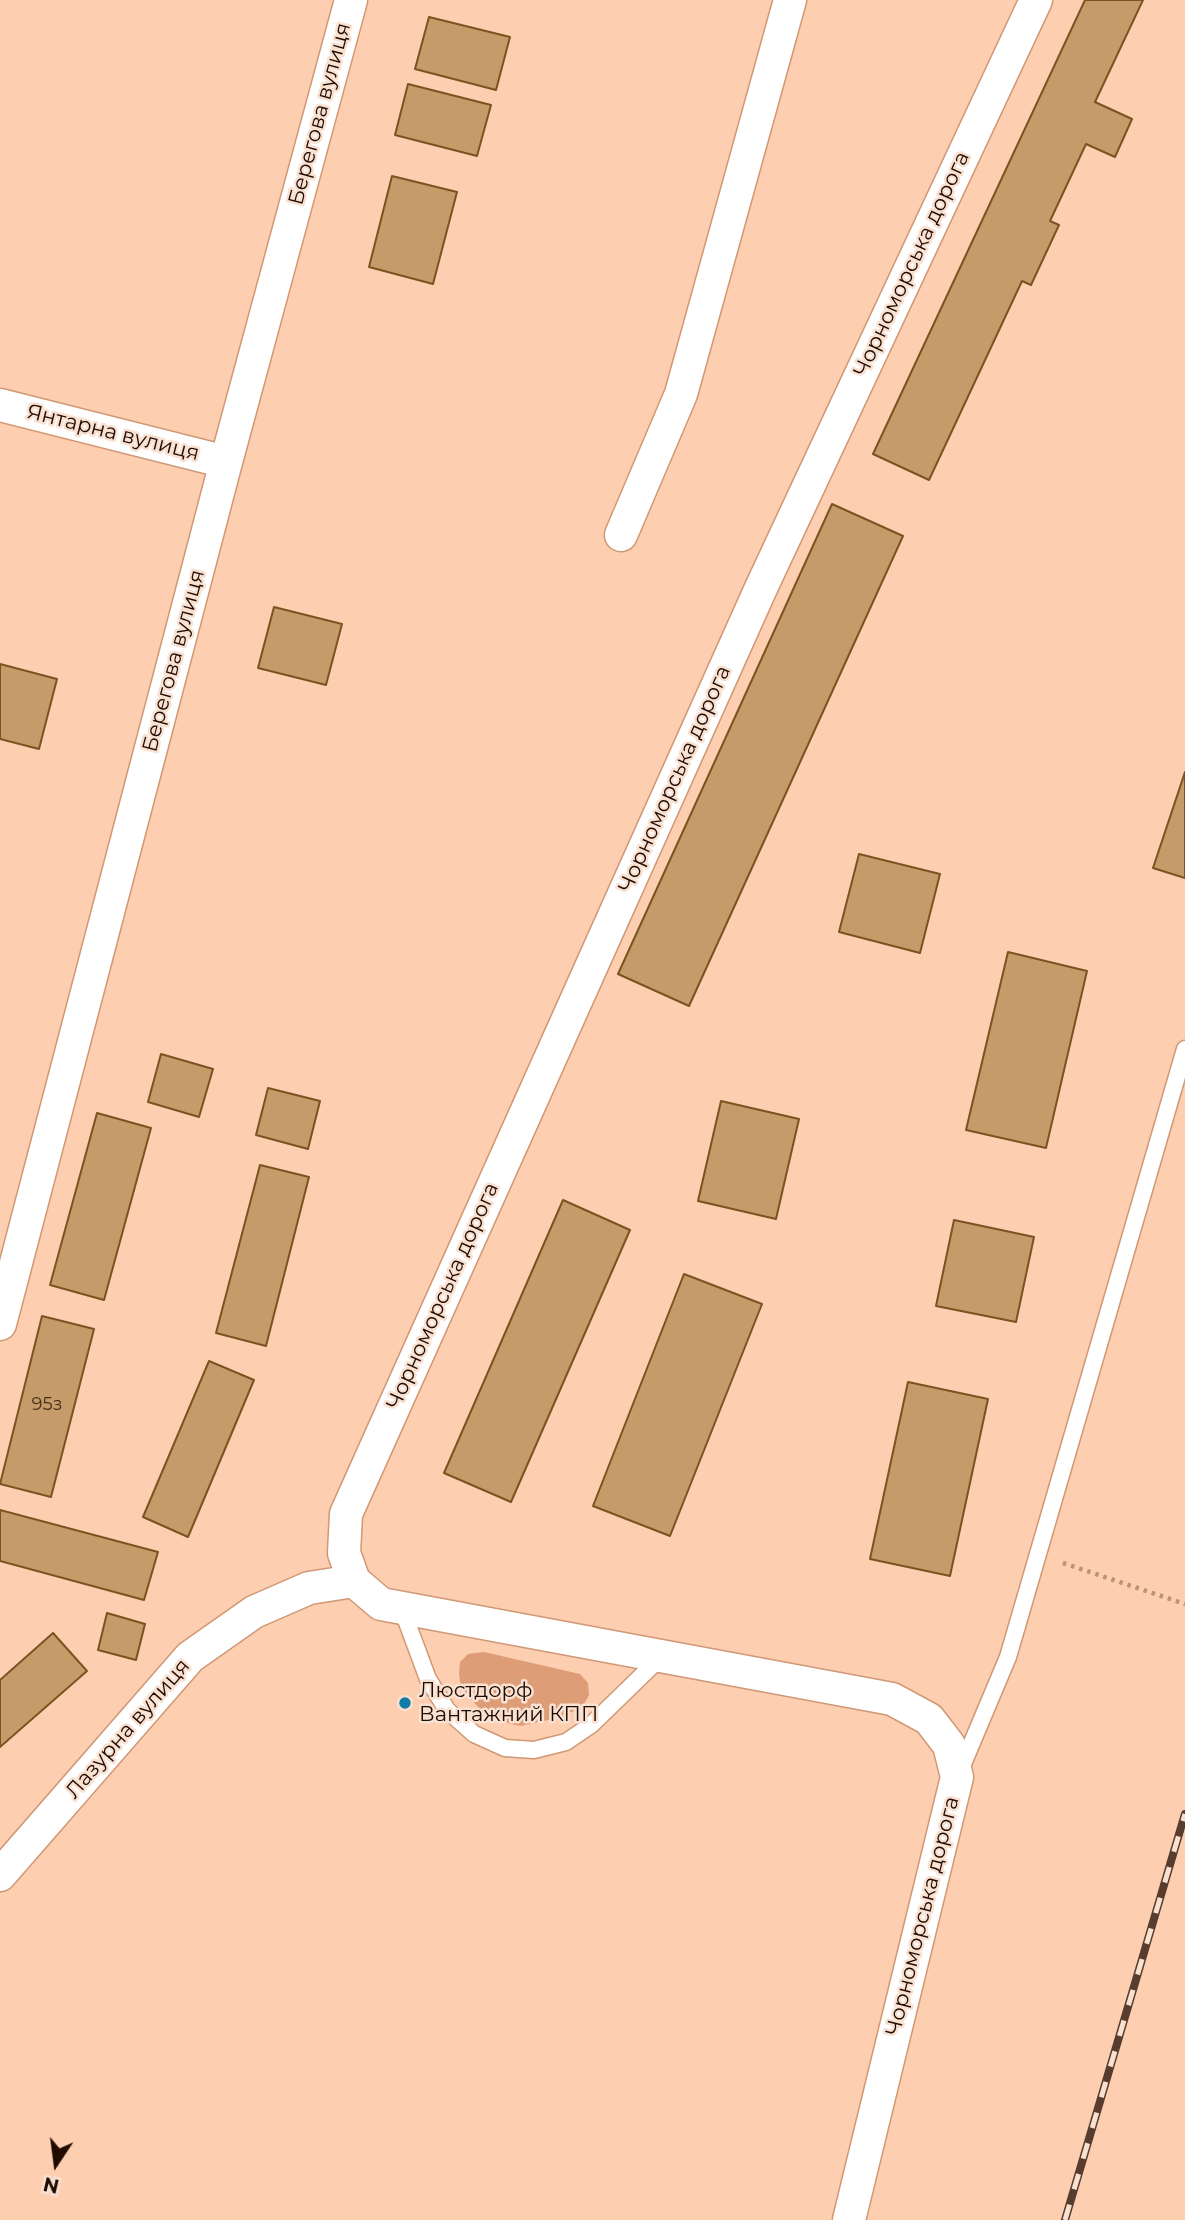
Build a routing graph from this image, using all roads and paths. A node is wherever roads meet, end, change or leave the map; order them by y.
1 (351, 0) edge
2 (790, 0) edge
3 (1036, 0) edge
4 (0, 404) edge
5 (226, 462) junction
6 (621, 535) dead end
7 (1185, 1048) edge
8 (0, 1324) edge
9 (1072, 1566) dead end
10 (355, 1581) junction
11 (1185, 1604) edge
12 (402, 1609) junction
13 (661, 1657) junction
14 (957, 1777) junction
15 (0, 1875) edge
16 (849, 2220) edge

1 - 5 street, Берегова вулиця
2 - 6 street
3 - 10 street, Чорноморська дорога
4 - 5 street, Янтарна вулиця
5 - 8 street, Берегова вулиця
7 - 14 lane
9 - 11 path
10 - 12 street, Чорноморська дорога
10 - 15 street, Лазурна вулиця
12 - 13 street, Чорноморська дорога
12 - 13 lane
13 - 14 street, Чорноморська дорога
14 - 16 street, Чорноморська дорога

